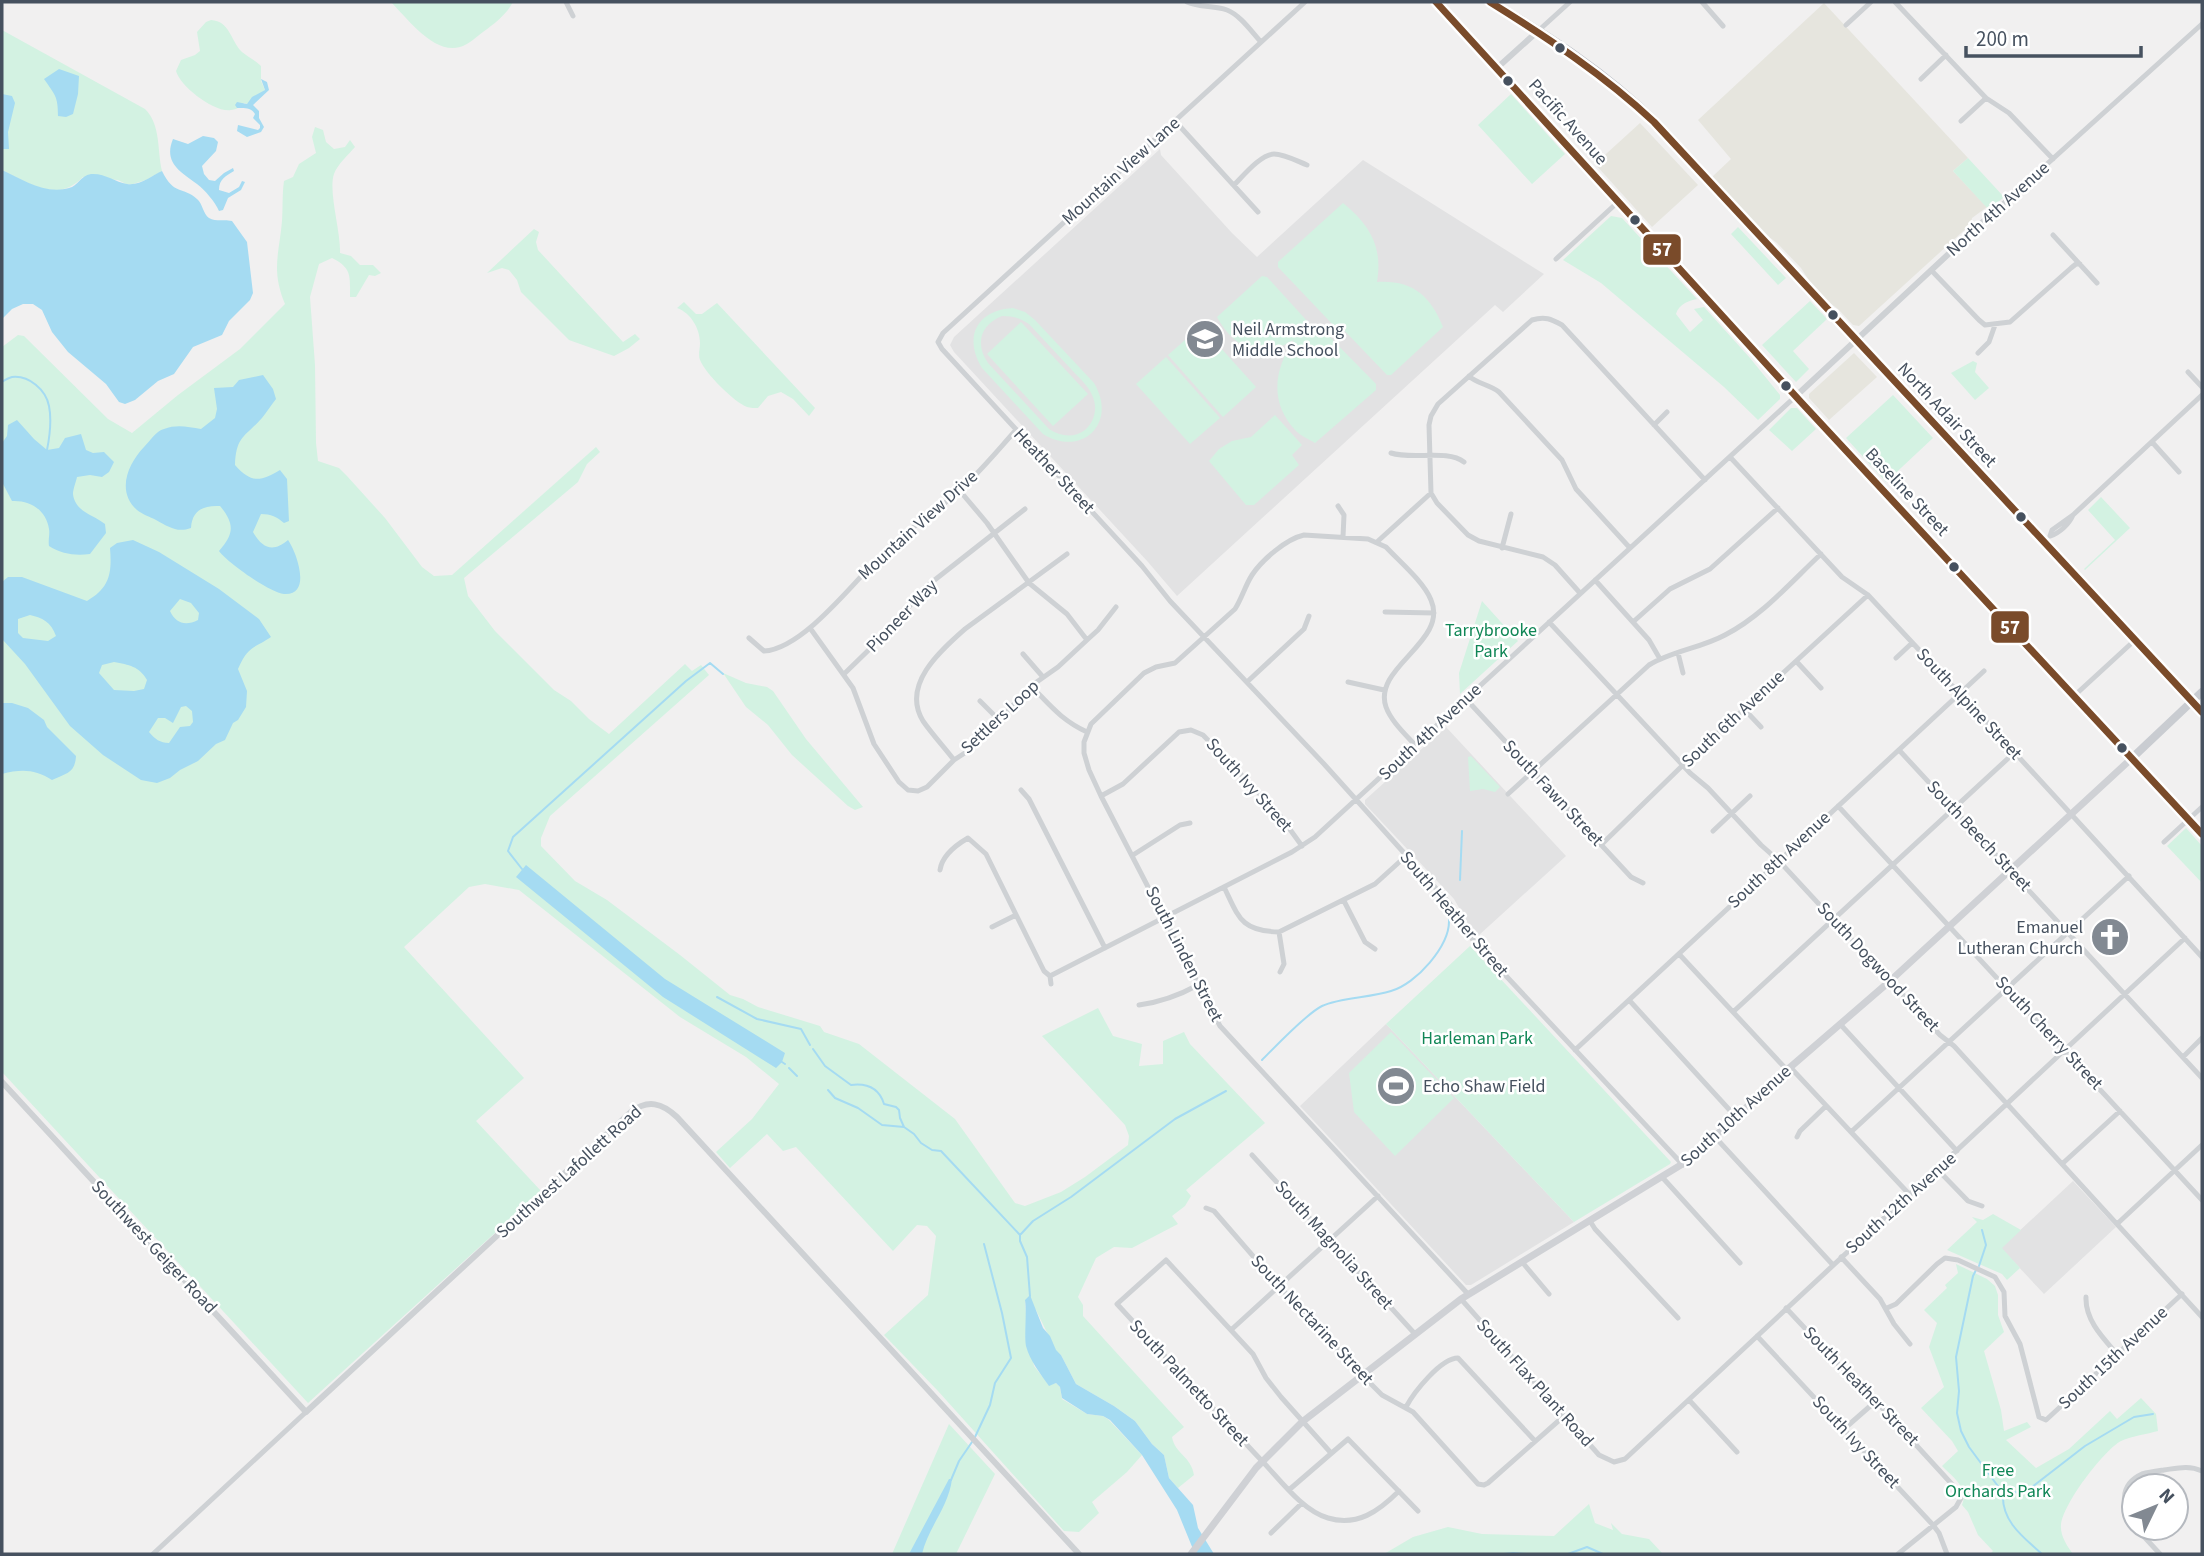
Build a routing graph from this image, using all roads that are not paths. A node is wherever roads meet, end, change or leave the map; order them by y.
1 (566, 2) edge
2 (1187, 2) edge
3 (1306, 2) edge
4 (1436, 2) edge
5 (1490, 2) edge
6 (1570, 2) edge
7 (1702, 2) edge
8 (1871, 2) edge
9 (1895, 2) edge
10 (573, 16) dead end
11 (2202, 24) edge
12 (1846, 25) dead end
13 (1723, 26) dead end
14 (1538, 31) junction
15 (1261, 42) junction
16 (1946, 55) junction
17 (1497, 68) junction
18 (1921, 79) dead end
19 (1986, 98) junction
20 (1175, 121) junction
21 (1961, 121) dead end
22 (2053, 159) junction
23 (1307, 165) dead end
24 (1234, 186) junction
25 (1619, 201) junction
26 (1258, 212) dead end
27 (1984, 221) joint
28 (2053, 235) dead end
29 (1556, 258) dead end
30 (2080, 264) junction
31 (1931, 270) junction
32 (2097, 283) dead end
33 (1995, 325) junction
34 (1857, 340) junction
35 (939, 342) joint
36 (1978, 353) dead end
37 (2188, 372) dead end
38 (1469, 376) junction
39 (2202, 387) edge
40 (2202, 395) edge
41 (1796, 396) junction
42 (1667, 412) dead end
43 (1654, 425) junction
44 (1016, 430) junction
45 (2152, 442) junction
46 (1391, 453) dead end
47 (1430, 456) junction
48 (1730, 457) junction
49 (1464, 462) dead end
50 (2179, 472) dead end
51 (1705, 480) junction
52 (960, 491) junction
53 (1431, 493) junction
54 (1338, 506) dead end
55 (1778, 508) junction
56 (1026, 509) dead end
57 (1511, 514) dead end
58 (995, 534) junction
59 (1343, 537) junction
60 (2047, 538) junction
61 (1378, 541) junction
62 (1502, 548) junction
63 (1630, 548) junction
64 (1067, 554) dead end
65 (1821, 554) junction
66 (1595, 580) junction
67 (1029, 583) junction
68 (1580, 593) junction
69 (1868, 595) junction
70 (1170, 601) joint
71 (1116, 607) dead end
72 (1385, 612) dead end
73 (1434, 613) junction
74 (1309, 617) dead end
75 (1549, 622) junction
76 (1633, 622) junction
77 (810, 628) junction
78 (1205, 637) junction
79 (749, 638) dead end
80 (1087, 640) junction
81 (2135, 640) junction
82 (1912, 643) junction
83 (1678, 653) junction
84 (1023, 654) dead end
85 (1896, 658) dead end
86 (1660, 659) junction
87 (1796, 661) junction
88 (1984, 671) dead end
89 (1684, 673) dead end
90 (844, 674) junction
91 (1043, 677) junction
92 (1247, 682) junction
93 (1348, 682) dead end
94 (1031, 686) junction
95 (1821, 688) dead end
96 (1384, 690) junction
97 (2202, 692) edge
98 (1960, 693) junction
99 (1617, 694) junction
100 (2074, 696) junction
101 (1466, 699) junction
102 (980, 701) dead end
103 (2192, 701) junction
104 (1744, 709) junction
105 (2202, 712) edge
106 (1000, 721) junction
107 (1761, 727) dead end
108 (1087, 732) junction
109 (1415, 745) junction
110 (1899, 750) junction
111 (2015, 752) junction
112 (2132, 759) junction
113 (954, 760) junction
114 (1683, 765) junction
115 (1533, 772) junction
116 (1020, 790) dead end
117 (1508, 794) dead end
118 (1101, 796) junction
119 (1750, 796) dead end
120 (1355, 800) junction
121 (1838, 806) junction
122 (2202, 807) edge
123 (1953, 809) junction
124 (1732, 813) junction
125 (2071, 814) junction
126 (2188, 819) junction
127 (1190, 823) dead end
128 (1713, 831) dead end
129 (2202, 835) edge
130 (2164, 842) dead end
131 (1601, 845) junction
132 (1302, 846) junction
133 (1133, 855) junction
134 (1406, 856) junction
135 (1779, 861) junction
136 (1893, 865) junction
137 (940, 870) dead end
138 (2010, 870) junction
139 (2129, 876) junction
140 (1643, 883) dead end
141 (1224, 887) junction
142 (1344, 901) junction
143 (1016, 915) junction
144 (1164, 918) junction
145 (1833, 920) junction
146 (1950, 926) junction
147 (992, 927) dead end
148 (1279, 932) junction
149 (2068, 932) junction
150 (2185, 938) junction
151 (1105, 948) junction
152 (1376, 949) dead end
153 (1679, 954) junction
154 (2202, 957) edge
155 (1280, 972) dead end
156 (1050, 976) junction
157 (1890, 981) junction
158 (1051, 984) dead end
159 (1198, 985) junction
160 (2007, 988) junction
161 (2126, 994) junction
162 (1629, 1000) junction
163 (1139, 1005) dead end
164 (1733, 1012) junction
165 (1840, 1024) junction
166 (2202, 1038) edge
167 (1948, 1042) junction
168 (1575, 1050) junction
169 (2065, 1050) junction
170 (2183, 1056) junction
171 (1788, 1068) junction
172 (2202, 1077) edge
173 (2, 1082) edge
174 (1898, 1088) junction
175 (2007, 1104) junction
176 (1826, 1106) junction
177 (2120, 1111) junction
178 (1737, 1117) junction
179 (1851, 1132) junction
180 (1715, 1137) junction
181 (1797, 1137) dead end
182 (2202, 1145) edge
183 (1957, 1151) junction
184 (1252, 1155) dead end
185 (2062, 1164) junction
186 (1683, 1165) junction
187 (1937, 1169) junction
188 (2175, 1170) junction
189 (1662, 1177) junction
190 (1377, 1195) junction
191 (1910, 1195) junction
192 (2202, 1200) edge
193 (1982, 1206) dead end
194 (1206, 1208) dead end
195 (1590, 1221) junction
196 (2117, 1224) junction
197 (1329, 1240) junction
198 (1841, 1257) junction
199 (1522, 1262) junction
200 (1740, 1263) dead end
201 (1833, 1265) junction
202 (1279, 1286) junction
203 (1468, 1294) junction
204 (1549, 1294) dead end
205 (2182, 1294) junction
206 (2086, 1297) dead end
207 (1461, 1299) junction
208 (1786, 1308) junction
209 (1887, 1308) junction
210 (2202, 1317) edge
211 (1678, 1318) dead end
212 (1231, 1330) junction
213 (1415, 1334) junction
214 (1757, 1336) junction
215 (1910, 1344) dead end
216 (2117, 1354) junction
217 (1362, 1375) junction
218 (1689, 1400) junction
219 (1876, 1401) junction
220 (1406, 1407) junction
221 (306, 1412) junction
222 (1564, 1416) junction
223 (1302, 1422) junction
224 (1844, 1429) junction
225 (1535, 1441) junction
226 (1737, 1452) dead end
227 (1331, 1453) junction
228 (1262, 1461) junction
229 (1614, 1462) joint
230 (2202, 1471) edge
231 (2153, 1472) edge
232 (1290, 1489) junction
233 (1399, 1491) junction
234 (1302, 1503) junction
235 (1418, 1511) dead end
236 (1933, 1525) junction
237 (1271, 1533) dead end
238 (153, 1554) edge
239 (1079, 1554) edge
240 (1191, 1554) edge
241 (1898, 1554) edge
242 (1947, 1554) edge

1 - 10 street
2 - 15 street
3 - 15 street, Mountain View Lane
4 - 17 highway, Pacific Avenue
5 - 14 highway, North Adair Street
6 - 14 street
7 - 13 street
8 - 12 street
9 - 16 street
11 - 22 street, North 4th Avenue
14 - 17 street
14 - 34 highway, North Adair Street
15 - 20 street, Mountain View Lane
16 - 18 street
16 - 19 street
17 - 25 highway, Pacific Avenue
19 - 21 street
19 - 22 street
20 - 24 street
20 - 35 street, Mountain View Lane
22 - 27 street, North 4th Avenue
23 - 24 street
24 - 26 street
25 - 29 street
25 - 41 highway, Baseline Street
27 - 31 street, North 4th Avenue
28 - 30 street
30 - 32 street
30 - 33 street
31 - 33 street
31 - 34 street, North 4th Avenue
33 - 36 street
34 - 41 street, North 4th Avenue
34 - 60 highway, North Adair Street
35 - 44 street, Heather Street
37 - 39 street
38 - 43 street
38 - 47 street
38 - 63 street
40 - 45 street
41 - 48 street, South 4th Avenue
41 - 100 highway, Baseline Street
42 - 43 street
43 - 51 street
44 - 52 street, Mountain View Drive
44 - 70 street, Heather Street
45 - 50 street
45 - 60 street
46 - 47 street
47 - 49 street
47 - 53 street
48 - 51 street, South 4th Avenue
48 - 55 street, South Alpine Street
51 - 63 street, South 4th Avenue
52 - 58 street
52 - 77 street, Mountain View Drive
53 - 61 street
53 - 62 street
54 - 59 street
55 - 65 street, South Alpine Street
55 - 76 street
56 - 58 street, Pioneer Way
57 - 62 street
58 - 67 street
58 - 90 street, Pioneer Way
59 - 61 street
59 - 78 street
60 - 81 highway, North Adair Street
61 - 73 street
62 - 68 street
63 - 66 street, South 4th Avenue
64 - 67 street
65 - 69 street, South Alpine Street
65 - 83 street
66 - 68 street, South 4th Avenue
66 - 76 street
67 - 80 street
67 - 113 street
68 - 75 street, South 4th Avenue
69 - 82 street, South Alpine Street
69 - 87 street, South 6th Avenue
70 - 78 street, South Heather Street
71 - 80 street, Settlers Loop
72 - 73 street
73 - 96 street
74 - 92 street
75 - 99 street, South Dogwood Street
75 - 101 street, South 4th Avenue
76 - 86 street
77 - 79 street, Mountain View Drive
77 - 90 street, Settlers Loop
78 - 92 street, South Heather Street
78 - 108 street
80 - 91 street, Settlers Loop
81 - 100 street
81 - 103 highway, North Adair Street
82 - 85 street
82 - 98 street, South Alpine Street
83 - 86 street
83 - 89 street
84 - 91 street
86 - 99 street
87 - 95 street
87 - 104 street, South 6th Avenue
88 - 98 street, South 8th Avenue
90 - 113 street, Settlers Loop
91 - 94 street, Settlers Loop
92 - 120 street, South Heather Street
93 - 96 street
94 - 106 street, Settlers Loop
94 - 108 street
96 - 109 street
97 - 103 main road
98 - 110 street, South 8th Avenue
98 - 111 street, South Alpine Street
99 - 114 street, South Dogwood Street
99 - 115 street
100 - 112 highway, Baseline Street
101 - 109 street, South 4th Avenue
101 - 115 street, South Fawn Street
102 - 106 street
103 - 105 highway, North Adair Street
103 - 112 main road
104 - 107 street
104 - 114 street, South 6th Avenue
106 - 113 street, Settlers Loop
108 - 118 street, South Linden Street
109 - 120 street, South 4th Avenue
110 - 121 street, South 8th Avenue
110 - 123 street, South Beech Street
111 - 123 street
111 - 125 street, South Alpine Street
112 - 125 main road, South 10th Avenue
112 - 126 highway, Baseline Street
114 - 124 street, South Dogwood Street
114 - 131 street, South 6th Avenue
115 - 117 street
115 - 131 street, South Fawn Street
116 - 151 street
118 - 132 street, South Ivy Street
118 - 133 street, South Linden Street
119 - 124 street
120 - 132 street, South 4th Avenue
120 - 134 street, South Heather Street
121 - 135 street, South 8th Avenue
121 - 136 street, South Cherry Street
122 - 126 street
123 - 136 street
123 - 138 street, South Beech Street
124 - 128 street
124 - 135 street, South Dogwood Street
125 - 138 main road, South 10th Avenue
125 - 139 street, South Alpine Street
126 - 129 highway, Baseline Street
126 - 130 street
127 - 133 street
131 - 140 street, South Fawn Street
132 - 141 street, South 4th Avenue
133 - 144 street, South Linden Street
134 - 142 street
134 - 168 street, South Heather Street
135 - 145 street, South Dogwood Street
135 - 153 street, South 8th Avenue
136 - 145 street
136 - 146 street, South Cherry Street
137 - 143 street
138 - 146 main road, South 10th Avenue
138 - 149 street, South Beech Street
139 - 149 street
139 - 150 street, South Alpine Street
141 - 144 street, South 4th Avenue
141 - 148 street
142 - 148 street
142 - 152 street
143 - 147 street
143 - 156 street
144 - 151 street, South 4th Avenue
144 - 159 street, South Linden Street
145 - 157 street, South Dogwood Street
145 - 164 street
146 - 157 main road, South 10th Avenue
146 - 160 street, South Cherry Street
148 - 155 street
149 - 160 street
149 - 161 street, South Beech Street
150 - 154 street, South Alpine Street
150 - 161 street, South 12th Avenue
151 - 156 street, South 4th Avenue
153 - 162 street, South 8th Avenue
153 - 164 street
156 - 158 street
157 - 165 main road, South 10th Avenue
157 - 167 street, South Dogwood Street
159 - 163 street
159 - 190 street, South Linden Street
160 - 167 street
160 - 169 street, South Cherry Street
161 - 169 street, South 12th Avenue
161 - 170 street, South Beech Street
162 - 168 street, South 8th Avenue
162 - 178 street
164 - 171 street
165 - 171 main road, South 10th Avenue
165 - 174 street
166 - 170 street
167 - 174 street
167 - 175 street, South Dogwood Street
168 - 186 street, South Heather Street
169 - 175 street, South 12th Avenue
169 - 177 street, South Cherry Street
170 - 172 street, South Beech Street
171 - 176 street
171 - 178 main road, South 10th Avenue
173 - 221 street, Southwest Geiger Road
174 - 179 street
174 - 183 street
175 - 183 street, South 12th Avenue
175 - 185 street, South Dogwood Street
176 - 179 street
176 - 181 street
177 - 185 street
177 - 188 street, South Cherry Street
178 - 180 main road, South 10th Avenue
179 - 191 street
180 - 186 main road, South 10th Avenue
180 - 201 street
182 - 188 street
183 - 187 street, South 12th Avenue
184 - 197 street, South Magnolia Street
185 - 196 street, South Dogwood Street
186 - 189 main road, South 10th Avenue
187 - 191 street, South 12th Avenue
187 - 193 street
188 - 192 street, South Cherry Street
188 - 196 street
189 - 195 main road, South 10th Avenue
189 - 200 street
190 - 197 street
190 - 203 street, South Linden Street
191 - 198 street, South 12th Avenue
194 - 202 street, South Nectarine Street
195 - 199 main road, South 10th Avenue
195 - 211 street
196 - 205 street, South Dogwood Street
197 - 202 street
197 - 213 street, South Magnolia Street
198 - 201 street, South 12th Avenue
198 - 209 street
199 - 203 main road, South 10th Avenue
199 - 204 street
201 - 208 street, South 12th Avenue
202 - 212 street
202 - 217 street, South Nectarine Street
203 - 207 main road, South 10th Avenue
205 - 210 street, South Dogwood Street
205 - 216 street, South 15th Avenue
206 - 216 street
207 - 213 main road, South 10th Avenue
207 - 222 street, South Flax Plant Road
208 - 214 street, South 12th Avenue
208 - 219 street, South Heather Street
209 - 215 street
209 - 216 street, South 15th Avenue
212 - 223 street
212 - 228 street, South Palmetto Street
213 - 217 main road, South 10th Avenue
214 - 218 street, South 12th Avenue
214 - 224 street, South Ivy Street
217 - 220 street, South Nectarine Street
217 - 223 main road, South 10th Avenue
218 - 226 street
218 - 229 street, South 12th Avenue
219 - 224 street
219 - 236 street, South Heather Street
220 - 225 street, South Nectarine Street
220 - 225 street
221 - 238 street, Southwest Lafollett Road
221 - 239 street, Southwest Lafollett Road
222 - 225 street
222 - 229 street, South Flax Plant Road
223 - 227 street
223 - 228 main road, South 10th Avenue
224 - 236 street, South Ivy Street
227 - 232 street
227 - 233 street
228 - 232 street, South Palmetto Street
228 - 240 main road, South 10th Avenue
230 - 231 street
232 - 234 street, South Palmetto Street
233 - 234 street
233 - 235 street
234 - 237 street
236 - 241 street
236 - 242 street, South Ivy Street

